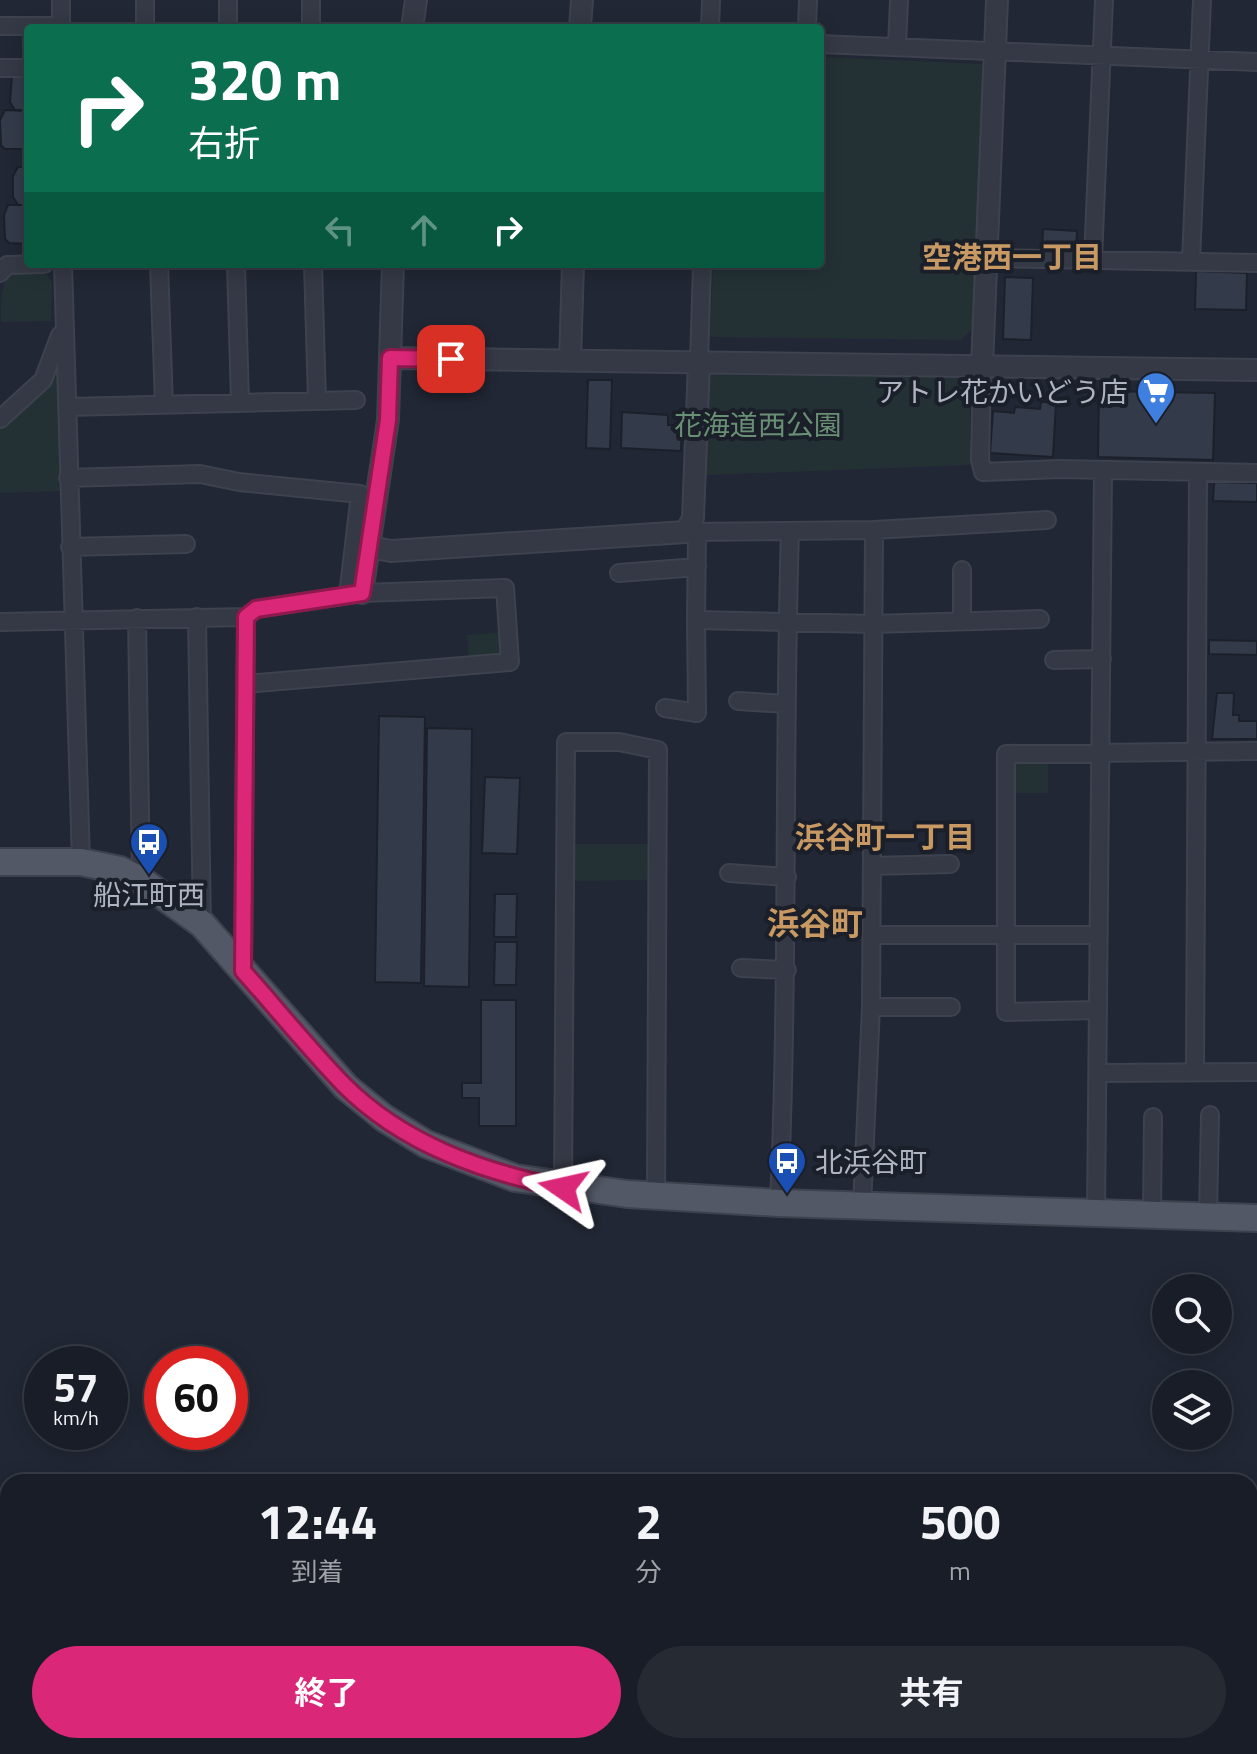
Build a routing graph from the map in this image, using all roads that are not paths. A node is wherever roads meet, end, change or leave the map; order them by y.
1 (61, 0) edge
2 (145, 0) edge
3 (228, 0) edge
4 (311, 0) edge
5 (416, 0) edge
6 (582, 0) edge
7 (711, 0) edge
8 (808, 0) edge
9 (899, 0) edge
10 (997, 0) edge
11 (1104, 0) edge
12 (1202, 0) edge
13 (61, 24) edge
14 (145, 24) edge
15 (228, 24) edge
16 (311, 24) edge
17 (413, 24) edge
18 (580, 24) edge
19 (710, 24) edge
20 (807, 24) edge
21 (0, 26) edge
22 (24, 26) edge
23 (824, 44) edge
24 (897, 47) junction
25 (995, 52) junction
26 (1102, 56) junction
27 (1199, 60) junction
28 (1257, 62) edge
29 (0, 68) edge
30 (24, 68) edge
31 (987, 258) junction
32 (1093, 259) junction
33 (1191, 261) junction
34 (1257, 263) edge
35 (24, 265) edge
36 (63, 268) edge
37 (159, 268) edge
38 (236, 268) edge
39 (313, 268) edge
40 (393, 268) edge
41 (573, 268) edge
42 (702, 268) edge
43 (0, 273) edge
44 (64, 324) junction
45 (390, 358) junction
46 (570, 361) junction
47 (699, 362) junction
48 (982, 366) junction
49 (1257, 370) edge
50 (356, 400) dead end
51 (317, 401) junction
52 (240, 402) junction
53 (164, 405) junction
54 (67, 407) junction
55 (4, 411) edge
56 (1103, 470) junction
57 (1198, 472) junction
58 (1257, 473) edge
59 (68, 478) junction
60 (1047, 520) dead end
61 (874, 530) junction
62 (790, 531) junction
63 (692, 532) junction
64 (186, 544) dead end
65 (70, 547) junction
66 (370, 547) junction
67 (697, 567) junction
68 (962, 570) dead end
69 (619, 573) dead end
70 (355, 594) junction
71 (197, 617) junction
72 (246, 617) junction
73 (137, 618) junction
74 (1040, 619) dead end
75 (72, 620) junction
76 (696, 620) junction
77 (962, 621) junction
78 (0, 622) edge
79 (787, 623) junction
80 (872, 624) junction
81 (1102, 659) junction
82 (1054, 660) dead end
83 (245, 684) junction
84 (738, 701) dead end
85 (786, 704) junction
86 (665, 708) dead end
87 (1195, 750) junction
88 (1257, 751) edge
89 (1100, 752) junction
90 (0, 862) edge
91 (81, 862) junction
92 (950, 864) dead end
93 (872, 866) junction
94 (729, 873) dead end
95 (787, 877) junction
96 (141, 880) junction
97 (202, 924) junction
98 (871, 935) junction
99 (1099, 935) junction
100 (1006, 936) junction
101 (741, 968) dead end
102 (787, 970) junction
103 (243, 971) junction
104 (871, 1007) junction
105 (951, 1007) dead end
106 (1098, 1010) junction
107 (1195, 1072) junction
108 (1257, 1072) edge
109 (1099, 1073) junction
110 (1210, 1115) dead end
111 (1153, 1117) dead end
112 (563, 1188) junction
113 (656, 1196) junction
114 (779, 1203) junction
115 (862, 1206) junction
116 (1096, 1212) junction
117 (1152, 1215) junction
118 (1208, 1217) junction
119 (1257, 1218) edge

1 - 13 street
2 - 14 street
3 - 15 street
4 - 16 street
5 - 17 street
6 - 18 street
7 - 19 street
8 - 20 street
9 - 24 street
10 - 25 street
11 - 26 street
12 - 27 street
21 - 22 street
23 - 24 street
24 - 25 street
25 - 26 street
25 - 31 street
26 - 27 street
26 - 32 street
27 - 28 street
27 - 33 street
29 - 30 street
31 - 32 street
31 - 48 street
32 - 33 street
33 - 34 street
35 - 43 street
36 - 44 street
37 - 53 street
38 - 52 street
39 - 51 street
40 - 45 street
41 - 46 street
42 - 47 street
44 - 54 street
44 - 55 street
45 - 46 street
45 - 66 street
46 - 47 street
47 - 48 street
47 - 63 street
48 - 49 street
48 - 56 street
50 - 51 street
51 - 52 street
52 - 53 street
53 - 54 street
54 - 59 street
56 - 57 street
56 - 81 street
57 - 58 street
57 - 87 street
59 - 65 street
59 - 70 street
60 - 61 street
61 - 62 street
61 - 80 street
62 - 63 street
62 - 79 street
63 - 66 street
63 - 67 street
64 - 65 street
65 - 75 street
66 - 70 street
67 - 69 street
67 - 76 street
68 - 77 street
70 - 72 street
70 - 83 street
71 - 72 street
71 - 73 street
71 - 97 street
72 - 83 street
73 - 75 street
73 - 96 street
74 - 77 street
75 - 78 street
75 - 91 street
76 - 79 street
76 - 86 street
77 - 80 street
79 - 80 street
79 - 85 street
80 - 93 street
81 - 82 street
81 - 89 street
83 - 103 street
84 - 85 street
85 - 95 street
87 - 88 street
87 - 89 street
87 - 107 street
89 - 99 street
89 - 100 street
90 - 91 main road
91 - 96 main road
92 - 93 street
93 - 98 street
94 - 95 street
95 - 102 street
96 - 97 main road
97 - 103 main road
98 - 100 street
98 - 104 street
99 - 100 street
99 - 106 street
100 - 106 street
101 - 102 street
102 - 114 street
103 - 112 main road
104 - 105 street
104 - 115 street
106 - 109 street
107 - 108 street
107 - 109 street
109 - 116 street
110 - 118 street
111 - 117 street
112 - 113 main road
112 - 113 street
113 - 114 main road
114 - 115 main road
115 - 116 main road
116 - 117 main road
117 - 118 main road
118 - 119 main road

